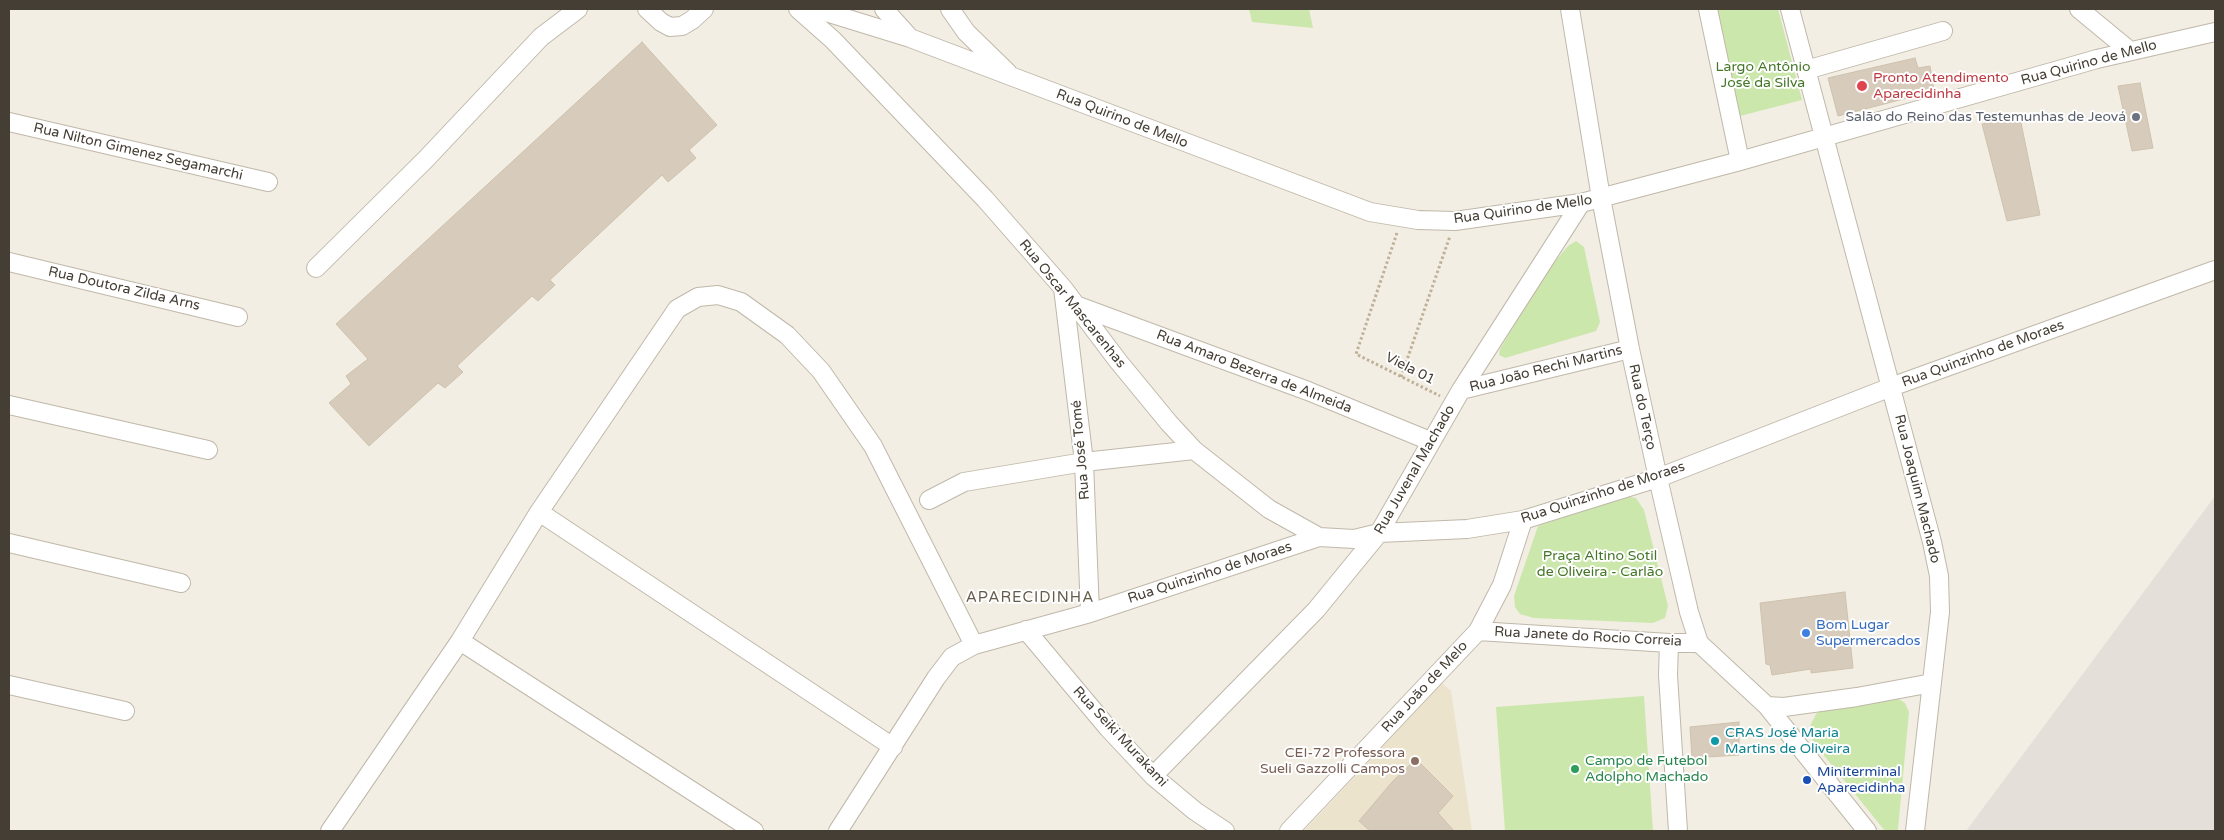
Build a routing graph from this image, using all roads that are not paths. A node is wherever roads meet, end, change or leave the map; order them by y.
1 (578, 9) edge
2 (647, 9) edge
3 (704, 9) edge
4 (798, 9) edge
5 (816, 9) edge
6 (884, 9) edge
7 (950, 9) edge
8 (1570, 9) edge
9 (1708, 9) edge
10 (1790, 9) edge
11 (2079, 9) edge
12 (1943, 31) dead end
13 (2215, 32) edge
14 (910, 38) junction
15 (2130, 52) junction
16 (1806, 70) junction
17 (1013, 78) junction
18 (9, 122) edge
19 (1824, 137) junction
20 (1740, 161) junction
21 (268, 182) dead end
22 (1601, 198) junction
23 (1581, 203) junction
24 (9, 262) edge
25 (316, 268) dead end
26 (2215, 270) edge
27 (1063, 288) junction
28 (1078, 306) junction
29 (238, 317) dead end
30 (1630, 348) junction
31 (1891, 387) junction
32 (1457, 397) junction
33 (9, 405) edge
34 (1430, 441) junction
35 (208, 450) dead end
36 (1194, 450) junction
37 (1084, 462) junction
38 (1658, 478) junction
39 (929, 500) dead end
40 (539, 512) junction
41 (1523, 520) junction
42 (1379, 533) junction
43 (1319, 537) junction
44 (9, 544) edge
45 (181, 582) dead end
46 (1090, 613) junction
47 (1026, 630) junction
48 (1478, 631) junction
49 (460, 641) junction
50 (1699, 643) junction
51 (1669, 644) junction
52 (974, 646) junction
53 (1932, 683) junction
54 (9, 685) edge
55 (1766, 706) junction
56 (125, 711) dead end
57 (892, 747) junction
58 (1153, 776) junction
59 (1914, 829) edge
60 (330, 831) edge
61 (754, 831) edge
62 (838, 831) edge
63 (1226, 831) edge
64 (1289, 831) edge
65 (1678, 831) edge
66 (1867, 831) edge

1 - 25 street
2 - 3 street
4 - 27 street, Rua Oscar Mascarenhas
5 - 14 street, Rua Quirino de Mello
6 - 14 street
7 - 17 street
8 - 22 street, Rua do Terço
9 - 20 street
10 - 16 street, Rua Joaquim Machado
11 - 15 street
12 - 16 street
13 - 15 street, Rua Quirino de Mello
14 - 17 street, Rua Quirino de Mello
15 - 19 street, Rua Quirino de Mello
16 - 19 street, Rua Joaquim Machado
17 - 23 street, Rua Quirino de Mello
18 - 21 street, Rua Nilton Gimenez Segamarchi
19 - 20 street, Rua Quirino de Mello
19 - 31 street, Rua Joaquim Machado
20 - 22 street, Rua Quirino de Mello
22 - 23 street, Rua Quirino de Mello
22 - 30 street, Rua do Terço
23 - 32 street, Rua Juvenal Machado
24 - 29 street, Rua Doutora Zilda Arns
26 - 31 street, Rua Quinzinho de Moraes
27 - 28 street, Rua Oscar Mascarenhas
27 - 37 street, Rua José Tomé
28 - 34 street, Rua Amaro Bezerra de Almeida
28 - 36 street, Rua Oscar Mascarenhas
30 - 32 street, Rua João Rechi Martins
30 - 38 street, Rua do Terço
31 - 38 street, Rua Quinzinho de Moraes
31 - 53 street, Rua Joaquim Machado
32 - 34 street, Rua Juvenal Machado
33 - 35 street
34 - 42 street, Rua Juvenal Machado
36 - 37 street
36 - 43 street, Rua Oscar Mascarenhas
37 - 39 street
37 - 46 street, Rua José Tomé
38 - 41 street, Rua Quinzinho de Moraes
38 - 50 street, Rua do Terço
40 - 49 street
40 - 52 street
40 - 57 street
41 - 42 street, Rua Quinzinho de Moraes
41 - 48 street, Rua João de Melo
42 - 43 street, Rua Quinzinho de Moraes
42 - 58 street, Rua Juvenal Machado
43 - 46 street, Rua Quinzinho de Moraes
44 - 45 street
46 - 47 street, Rua Quinzinho de Moraes
47 - 52 street, Rua Quinzinho de Moraes
47 - 58 street, Rua Seiki Murakami
48 - 51 street, Rua Janete do Rocio Correia
48 - 64 street, Rua João de Melo
49 - 60 street
49 - 61 street
50 - 51 street, Rua Janete do Rocio Correia
50 - 55 street, Rua do Terço
51 - 65 street
52 - 57 street, Rua Quinzinho de Moraes
53 - 55 street
53 - 59 street, Rua Joaquim Machado
54 - 56 street
55 - 66 street, Rua do Terço
57 - 62 street, Rua Quinzinho de Moraes
58 - 63 street, Rua Seiki Murakami

